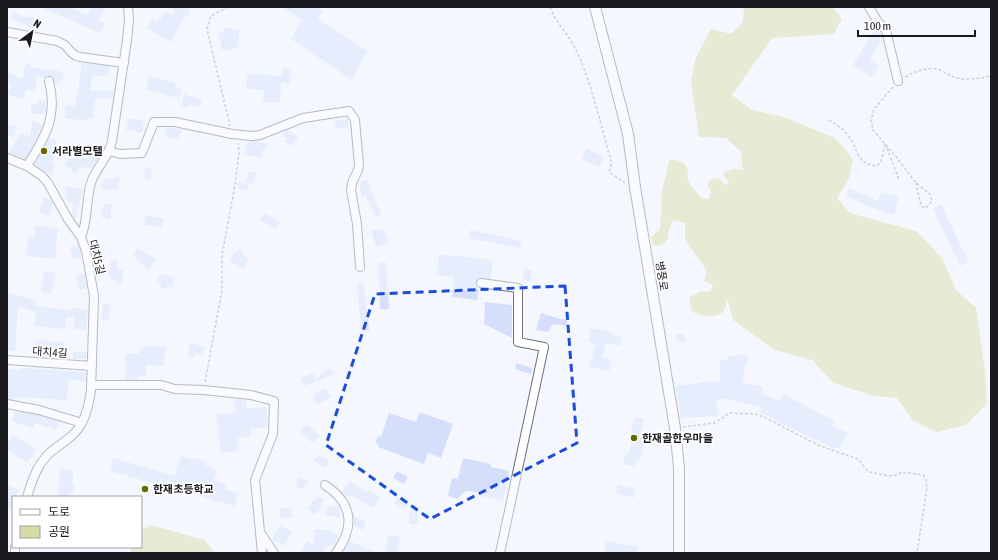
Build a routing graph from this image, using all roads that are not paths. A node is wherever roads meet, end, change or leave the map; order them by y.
1 (128, 7) edge
2 (594, 7) edge
3 (869, 7) edge
4 (7, 32) edge
5 (124, 63) junction
6 (49, 81) dead end
7 (898, 81) road end
8 (109, 151) junction
9 (7, 158) edge
10 (28, 166) junction
11 (81, 237) junction
12 (360, 267) dead end
13 (481, 283) dead end
14 (7, 360) edge
15 (92, 366) junction
16 (91, 385) junction
17 (7, 404) edge
18 (82, 423) junction
19 (324, 485) dead end
20 (27, 496) edge
21 (261, 534) junction
22 (262, 553) edge
23 (274, 553) edge
24 (336, 553) edge
25 (500, 553) edge
26 (679, 553) edge

1 - 5 street, 대치5길
2 - 26 main road, 병풍로
3 - 7 street
4 - 5 street
5 - 8 street, 대치5길
6 - 10 street
8 - 11 street, 대치5길
8 - 12 street
9 - 10 street
10 - 11 street
11 - 15 street, 대치5길
13 - 25 street
14 - 15 street, 대치4길
15 - 16 street, 대치5길
16 - 18 street, 대치5길
16 - 21 street
17 - 18 street
18 - 20 street, 대치5길
19 - 24 street
21 - 22 street
21 - 23 street

